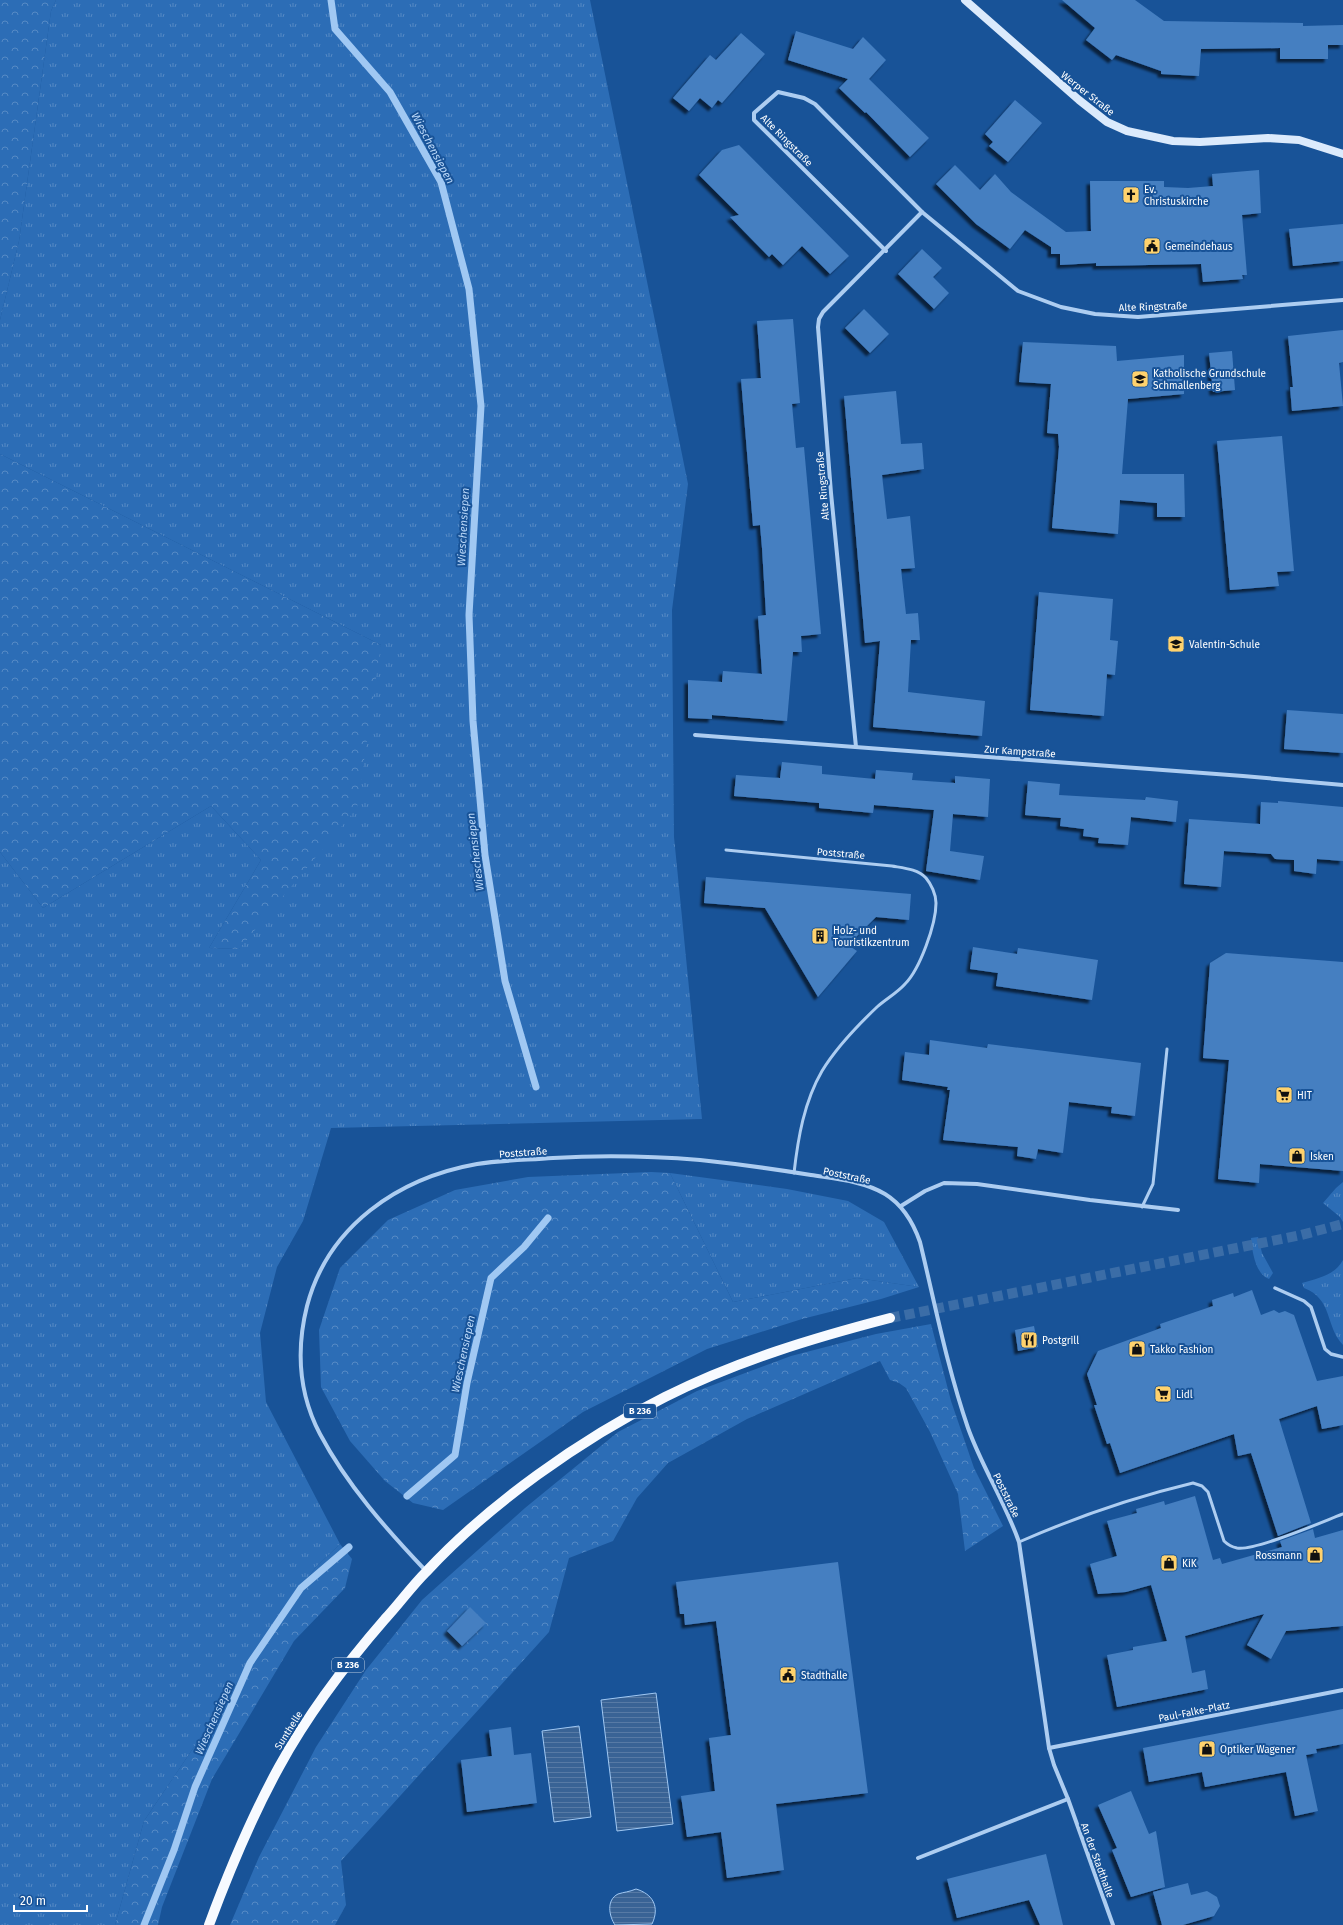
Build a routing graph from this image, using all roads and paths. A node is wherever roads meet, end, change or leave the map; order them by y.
1 (965, 0) edge
2 (1343, 154) edge
3 (922, 212) junction
4 (886, 251) junction
5 (1343, 300) edge
6 (695, 735) dead end
7 (856, 748) junction
8 (1343, 785) edge
9 (726, 850) dead end
10 (1167, 1049) dead end
11 (794, 1173) junction
12 (901, 1206) junction
13 (1142, 1207) junction
14 (1178, 1210) dead end
15 (1275, 1288) dead end
16 (890, 1318) tunnel mouth
17 (1343, 1358) edge
18 (1343, 1514) edge
19 (1019, 1542) junction
20 (426, 1572) junction
21 (1343, 1690) edge
22 (1049, 1748) junction
23 (1068, 1799) junction
24 (918, 1858) dead end
25 (209, 1925) edge
26 (1113, 1925) edge

1 - 2 main road, Werper Straße
3 - 4 street, Alte Ringstraße
3 - 4 street, Alte Ringstraße
3 - 5 street, Alte Ringstraße
4 - 7 street, Alte Ringstraße
6 - 7 street, Zur Kampstraße
7 - 8 street, Zur Kampstraße
9 - 11 lane, Poststraße
10 - 13 lane
11 - 12 street, Poststraße
11 - 20 street, Poststraße
12 - 13 street
12 - 19 street, Poststraße
13 - 14 street
15 - 17 street
16 - 20 main road, B 236
18 - 19 lane
19 - 22 street, Poststraße
20 - 25 main road, Sunthelle / B 236
21 - 22 street, Paul-Falke-Platz
22 - 23 street, Poststraße
23 - 24 street
23 - 26 street, An der Stadthalle

